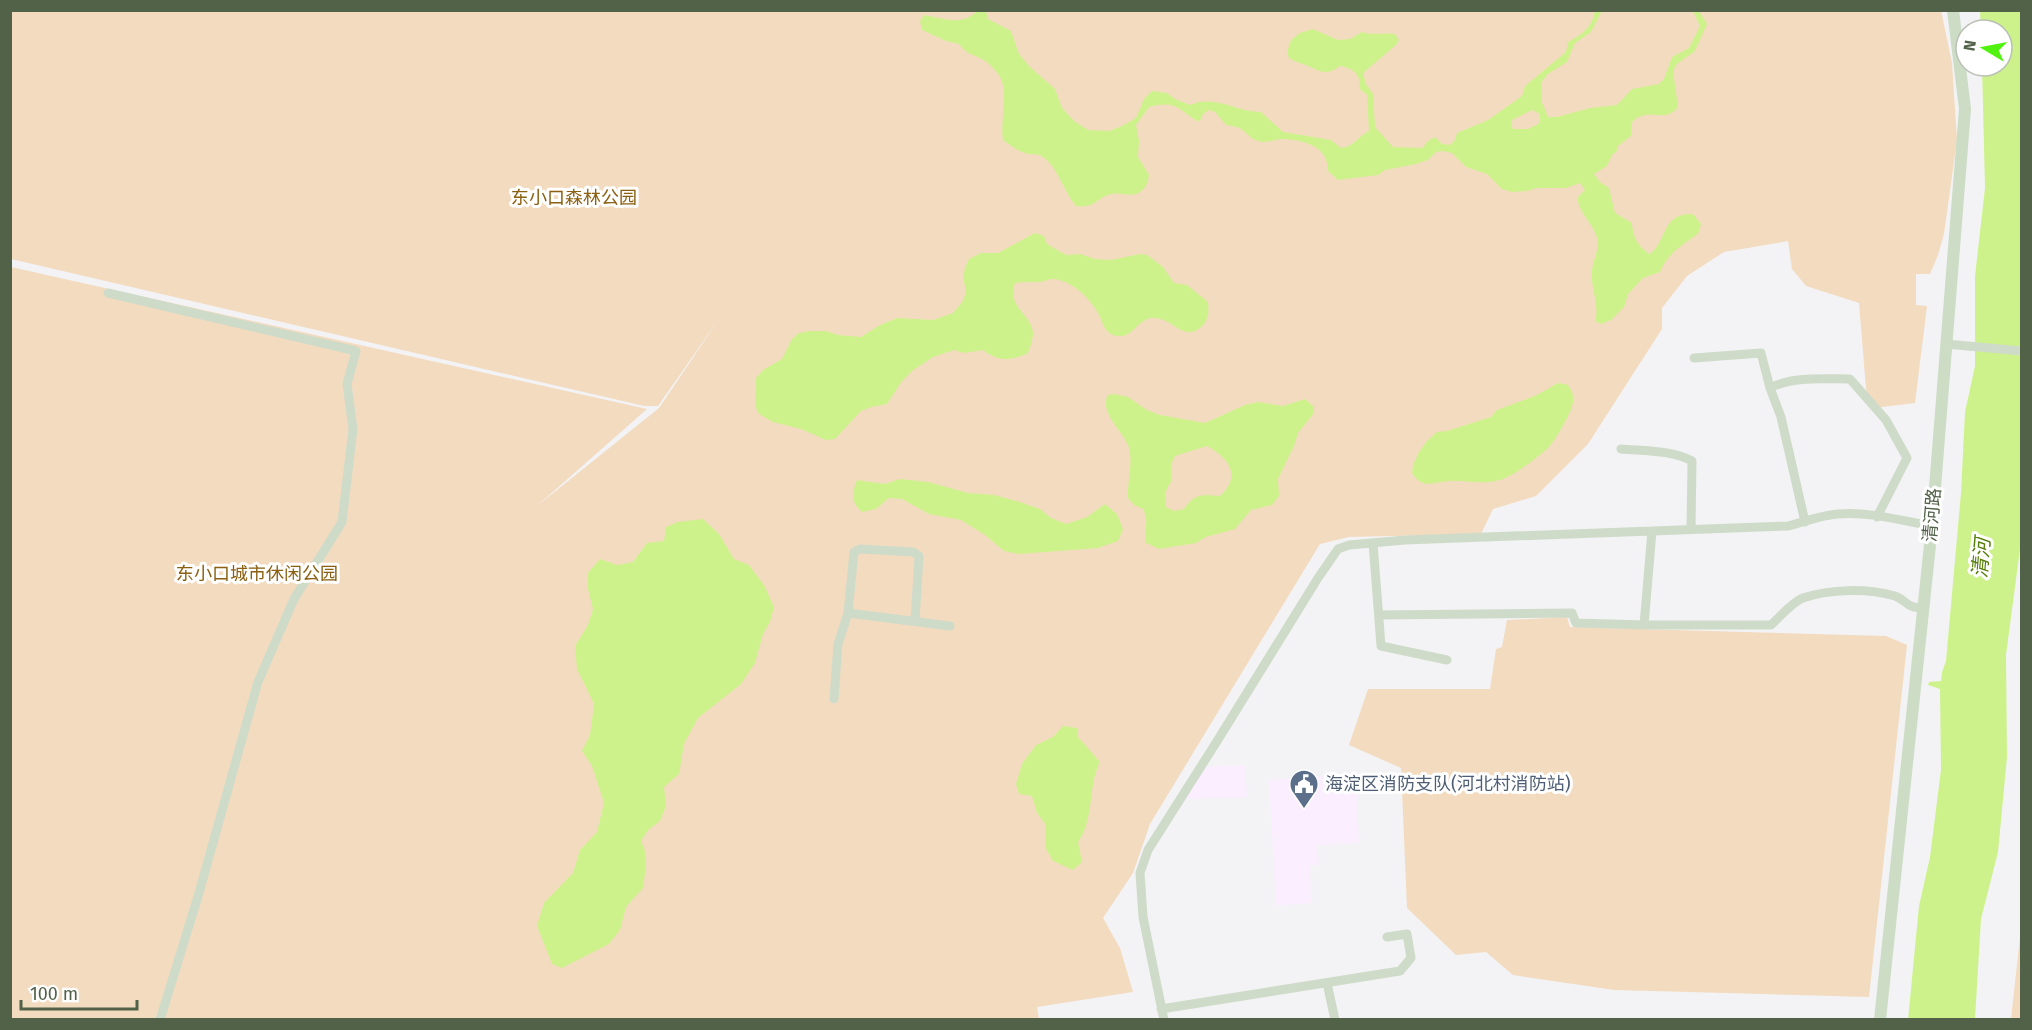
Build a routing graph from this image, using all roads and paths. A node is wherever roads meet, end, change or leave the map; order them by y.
1 (1953, 10) edge
2 (108, 293) dead end
3 (1946, 344) junction
4 (2022, 351) edge
5 (1694, 358) dead end
6 (1770, 388) junction
7 (1621, 449) dead end
8 (1877, 517) junction
9 (1805, 522) junction
10 (1932, 526) junction
11 (1691, 529) junction
12 (1652, 531) junction
13 (1373, 543) junction
14 (1923, 609) junction
15 (848, 613) junction
16 (1379, 615) junction
17 (915, 621) junction
18 (1644, 625) junction
19 (950, 626) dead end
20 (1447, 660) dead end
21 (834, 699) dead end
22 (1387, 937) dead end
23 (1328, 983) junction
24 (1161, 1009) junction
25 (160, 1020) edge
26 (1164, 1020) edge
27 (1335, 1020) edge
28 (1880, 1020) edge

1 - 3 street, 清河路
2 - 25 street
3 - 4 street
3 - 10 street, 清河路
5 - 6 street
6 - 8 street
6 - 9 street
7 - 11 street
8 - 9 street
8 - 10 street
9 - 11 street
10 - 14 street, 清河路
11 - 12 street
12 - 13 street
12 - 18 street
13 - 16 street
13 - 24 street
14 - 18 street
14 - 28 street, 清河路
15 - 17 street
15 - 17 street
15 - 21 street
16 - 18 street
16 - 20 street
17 - 19 street
22 - 23 street
23 - 24 street
23 - 27 street
24 - 26 street

